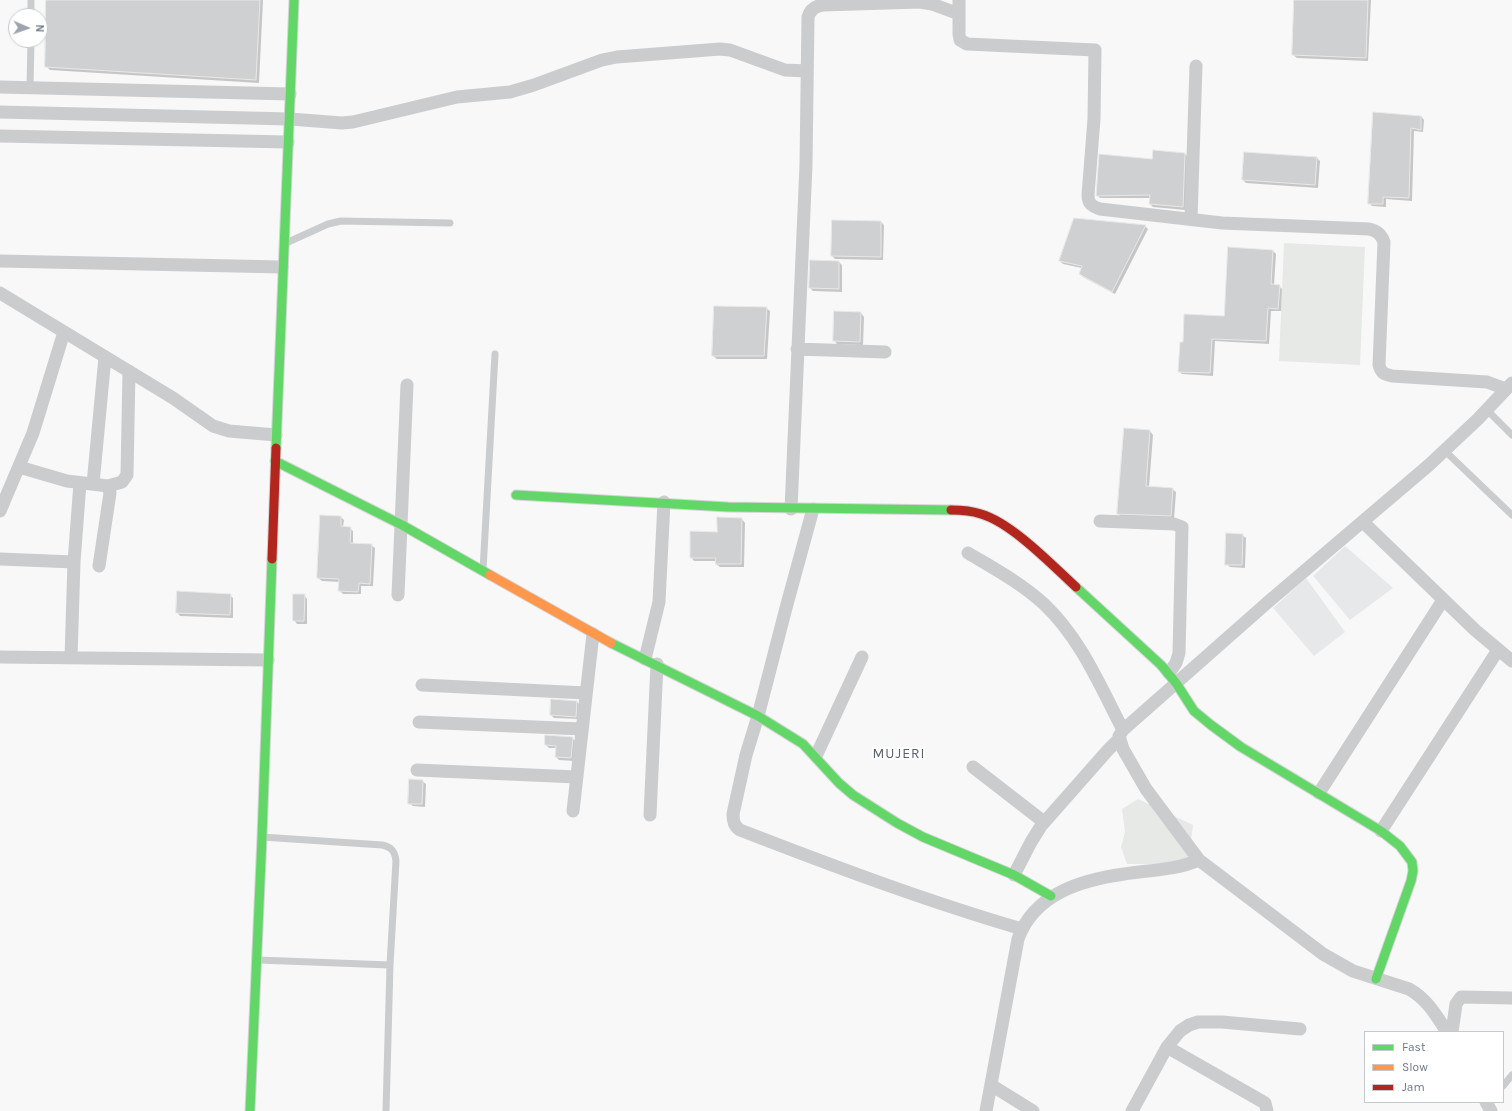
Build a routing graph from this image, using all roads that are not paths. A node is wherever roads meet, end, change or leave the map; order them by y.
1 (294, 0) edge
2 (959, 0) edge
3 (927, 1) edge
4 (959, 14) junction
5 (31, 48) edge
6 (1196, 66) dead end
7 (807, 71) junction
8 (0, 87) edge
9 (30, 88) junction
10 (290, 94) junction
11 (0, 112) edge
12 (290, 119) junction
13 (0, 136) edge
14 (288, 142) junction
15 (1191, 219) junction
16 (450, 223) dead end
17 (284, 244) junction
18 (0, 261) edge
19 (282, 267) junction
20 (0, 293) edge
21 (64, 332) junction
22 (797, 349) junction
23 (884, 352) dead end
24 (495, 354) dead end
25 (105, 358) junction
26 (129, 371) junction
27 (407, 385) dead end
28 (1509, 386) edge
29 (1487, 410) junction
30 (276, 435) junction
31 (1512, 435) edge
32 (1444, 450) junction
33 (275, 462) junction
34 (19, 467) junction
35 (87, 483) junction
36 (108, 486) junction
37 (516, 495) dead end
38 (664, 502) junction
39 (791, 508) junction
40 (813, 509) junction
41 (0, 511) edge
42 (1512, 515) edge
43 (1100, 521) dead end
44 (1363, 522) junction
45 (402, 525) junction
46 (968, 553) dead end
47 (0, 559) edge
48 (74, 562) junction
49 (99, 566) dead end
50 (483, 571) junction
51 (398, 596) dead end
52 (1443, 600) junction
53 (593, 634) junction
54 (1498, 650) junction
55 (0, 657) edge
56 (862, 657) dead end
57 (71, 658) junction
58 (645, 659) junction
59 (268, 660) junction
60 (1512, 661) edge
61 (657, 664) junction
62 (1172, 678) junction
63 (422, 685) dead end
64 (586, 693) junction
65 (758, 716) junction
66 (419, 722) dead end
67 (582, 729) junction
68 (1121, 735) junction
69 (816, 756) junction
70 (973, 767) dead end
71 (417, 770) dead end
72 (577, 777) junction
73 (1319, 793) junction
74 (573, 811) dead end
75 (650, 815) dead end
76 (1044, 822) junction
77 (1381, 832) junction
78 (262, 837) junction
79 (1200, 860) junction
80 (1014, 875) junction
81 (1051, 896) junction
82 (1022, 929) junction
83 (257, 960) junction
84 (390, 964) junction
85 (1376, 979) junction
86 (1512, 998) edge
87 (1300, 1030) dead end
88 (1446, 1031) edge
89 (1452, 1031) edge
90 (1167, 1047) junction
91 (1512, 1075) edge
92 (991, 1085) junction
93 (1504, 1085) edge
94 (250, 1111) edge
95 (386, 1111) edge
96 (986, 1111) edge
97 (1033, 1111) edge
98 (1132, 1111) edge
99 (1267, 1111) edge

1 - 10 street
2 - 4 street
3 - 4 street
3 - 7 street
4 - 15 street
5 - 9 lane
6 - 15 street
7 - 12 street
7 - 22 street
8 - 9 street
9 - 10 street
10 - 12 street
11 - 12 street
12 - 14 street
13 - 14 street
14 - 17 street
15 - 28 street
16 - 17 lane
17 - 19 street
18 - 19 street
19 - 30 street
20 - 21 street
21 - 25 street
21 - 34 street
22 - 23 street
22 - 39 street
24 - 50 lane
25 - 26 street
25 - 35 street
26 - 30 street
26 - 36 street
27 - 45 street
28 - 29 street
29 - 31 lane
29 - 32 street
30 - 33 street
32 - 42 lane
32 - 44 street
33 - 45 street
33 - 59 street
34 - 35 street
34 - 41 street
35 - 36 street
35 - 48 street
36 - 49 street
37 - 38 street
38 - 39 street
38 - 58 street
39 - 40 street
40 - 62 street
40 - 65 street
43 - 62 street
44 - 52 street
44 - 62 street
45 - 50 street
45 - 51 street
46 - 68 street
47 - 48 street
48 - 57 street
50 - 53 street
52 - 54 street
52 - 73 street
53 - 58 street
53 - 64 street
54 - 60 street
54 - 77 street
55 - 57 street
56 - 69 street
57 - 59 street
58 - 61 street
59 - 78 street
61 - 65 street
61 - 75 street
62 - 68 street
62 - 73 street
63 - 64 street
64 - 67 street
65 - 69 street
65 - 82 street
66 - 67 street
67 - 72 street
68 - 76 street
68 - 79 street
69 - 80 street
70 - 76 street
71 - 72 street
72 - 74 street
73 - 77 street
76 - 80 street
77 - 85 street
78 - 83 street
78 - 84 lane
79 - 81 street
79 - 85 street
80 - 81 street
81 - 82 street
82 - 92 street
83 - 84 lane
83 - 94 street
84 - 95 lane
85 - 88 street
86 - 89 street
87 - 90 street
90 - 98 street
90 - 99 street
91 - 93 lane
92 - 96 street
92 - 97 street

